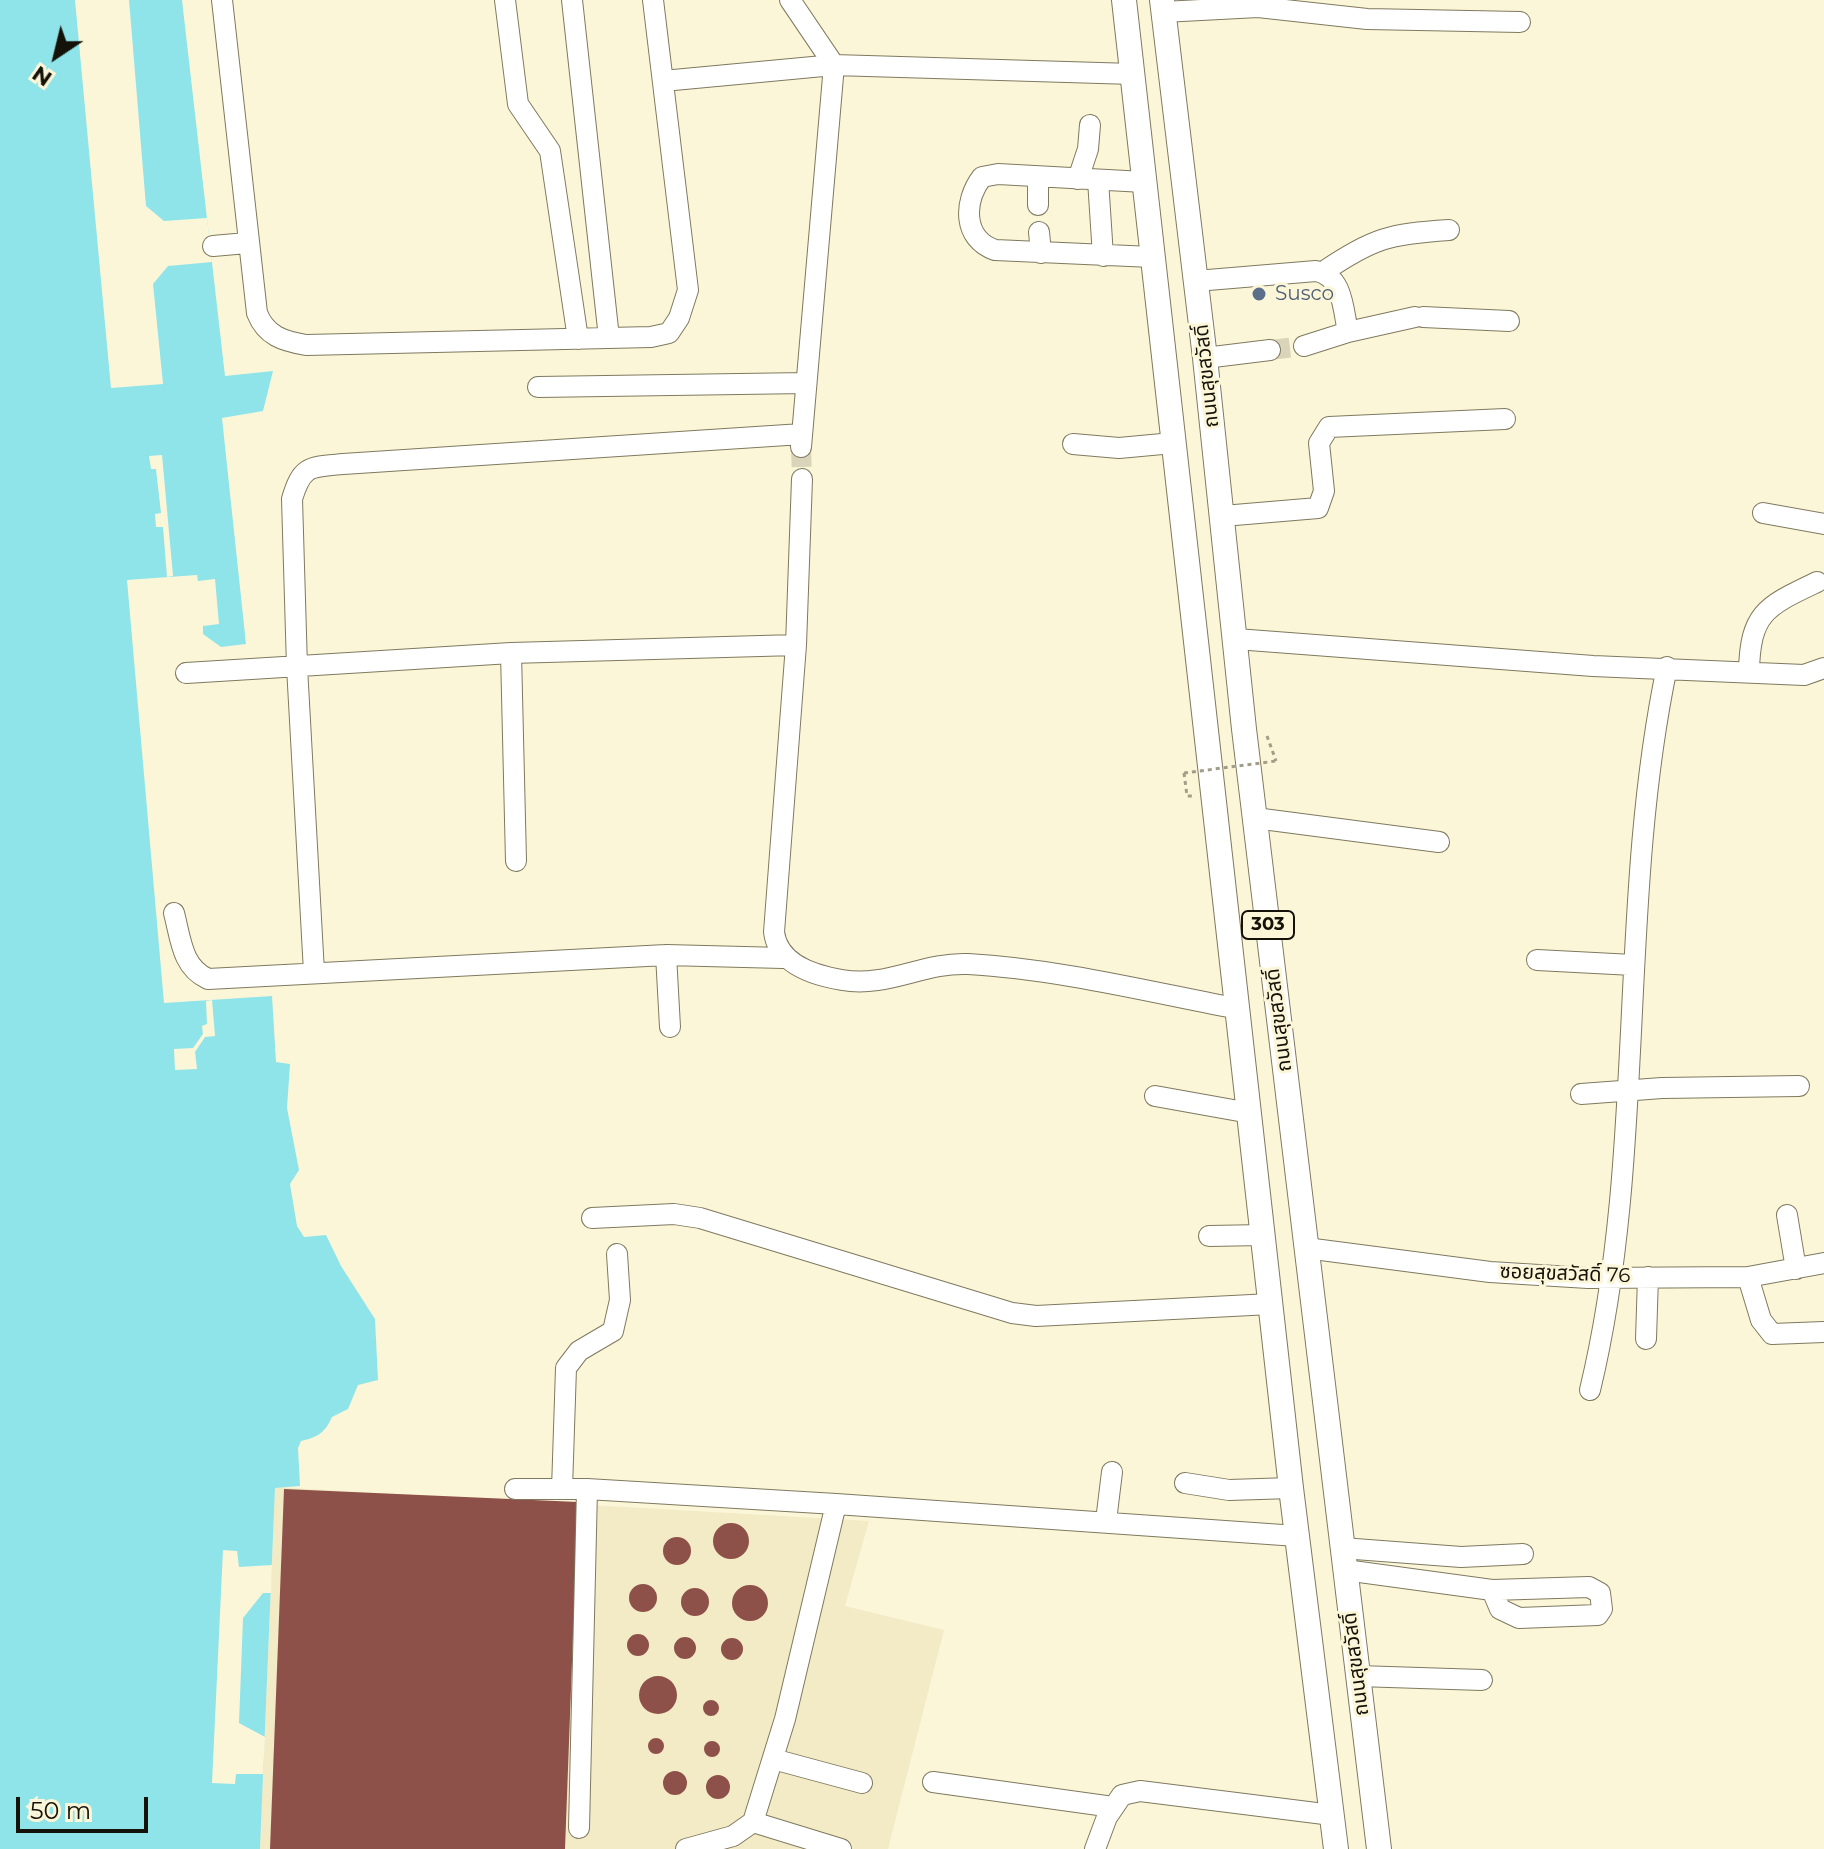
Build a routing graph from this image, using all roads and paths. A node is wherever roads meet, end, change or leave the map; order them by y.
1 (222, 0) edge
2 (505, 0) edge
3 (572, 0) edge
4 (653, 0) edge
5 (790, 0) edge
6 (1124, 0) edge
7 (1163, 6) edge
8 (1520, 22) dead end
9 (834, 65) junction
10 (1133, 74) junction
11 (663, 81) junction
12 (1090, 125) dead end
13 (1038, 177) junction
14 (1088, 180) junction
15 (1144, 182) junction
16 (1038, 205) dead end
17 (1449, 230) dead end
18 (247, 243) junction
19 (213, 246) dead end
20 (1103, 256) junction
21 (1152, 257) junction
22 (1323, 272) junction
23 (1196, 281) junction
24 (1509, 321) dead end
25 (1348, 332) junction
26 (609, 338) junction
27 (578, 339) junction
28 (1304, 346) tunnel mouth
29 (1270, 350) tunnel mouth
30 (1205, 358) junction
31 (806, 383) junction
32 (538, 387) dead end
33 (1505, 419) dead end
34 (1173, 443) junction
35 (1073, 444) dead end
36 (802, 479) tunnel mouth
37 (1763, 513) dead end
38 (1223, 516) junction
39 (1824, 524) edge
40 (1817, 582) dead end
41 (1236, 639) junction
42 (796, 645) junction
43 (511, 653) junction
44 (297, 667) junction
45 (1667, 667) junction
46 (1824, 668) edge
47 (1749, 672) junction
48 (186, 673) dead end
49 (1276, 761) dead end
50 (1184, 773) dead end
51 (1255, 818) junction
52 (1439, 842) dead end
53 (516, 861) dead end
54 (174, 913) dead end
55 (666, 955) junction
56 (783, 958) junction
57 (1537, 960) dead end
58 (1633, 965) junction
59 (314, 972) junction
60 (1239, 1009) junction
61 (670, 1027) dead end
62 (1799, 1086) dead end
63 (1626, 1091) junction
64 (1581, 1094) dead end
65 (1155, 1096) dead end
66 (1250, 1113) junction
67 (1787, 1215) dead end
68 (592, 1218) dead end
69 (1263, 1235) junction
70 (1209, 1236) dead end
71 (1306, 1248) junction
72 (617, 1254) dead end
73 (1824, 1263) edge
74 (1796, 1269) junction
75 (1613, 1276) junction
76 (1648, 1277) junction
77 (1748, 1277) junction
78 (1271, 1304) junction
79 (1824, 1332) edge
80 (1646, 1339) dead end
81 (1590, 1390) dead end
82 (1112, 1472) dead end
83 (1185, 1483) dead end
84 (1291, 1488) junction
85 (515, 1489) dead end
86 (562, 1489) junction
87 (587, 1489) junction
88 (836, 1504) junction
89 (1106, 1521) junction
90 (1297, 1536) junction
91 (1523, 1554) dead end
92 (1344, 1559) junction
93 (1492, 1590) junction
94 (1358, 1676) junction
95 (1482, 1680) dead end
96 (773, 1759) junction
97 (933, 1782) dead end
98 (862, 1783) dead end
99 (1113, 1807) junction
100 (1332, 1815) junction
101 (753, 1822) junction
102 (579, 1828) dead end
103 (773, 1839) edge
104 (686, 1849) edge
105 (841, 1849) edge
106 (1095, 1849) edge
107 (1336, 1849) edge
108 (1379, 1849) edge

1 - 18 street
2 - 27 street
3 - 26 street
4 - 11 street
5 - 9 street
6 - 10 main road, ถนนสุขสวัสดิ์ / 303
7 - 8 street
7 - 23 main road, ถนนสุขสวัสดิ์ / 303
9 - 10 street
9 - 11 street
9 - 31 street
10 - 15 main road, ถนนสุขสวัสดิ์ / 303
11 - 26 street
12 - 14 street
13 - 14 street
13 - 16 street
13 - 20 street
14 - 15 street
14 - 20 street
15 - 21 main road, ถนนสุขสวัสดิ์ / 303
17 - 22 street
18 - 19 street
18 - 27 street
20 - 21 street
21 - 34 main road, ถนนสุขสวัสดิ์ / 303
22 - 23 street
22 - 25 street
23 - 30 main road, ถนนสุขสวัสดิ์ / 303
24 - 25 street
25 - 28 street
26 - 27 street
29 - 30 street
30 - 38 main road, ถนนสุขสวัสดิ์ / 303
31 - 32 street
31 - 44 street
33 - 38 street
34 - 35 street
34 - 60 main road, ถนนสุขสวัสดิ์ / 303
36 - 42 street
37 - 39 street
38 - 41 main road, ถนนสุขสวัสดิ์ / 303
40 - 47 street
41 - 45 street
41 - 51 main road, ถนนสุขสวัสดิ์ / 303
42 - 43 street
42 - 56 street
43 - 44 street
43 - 53 street
44 - 48 street
44 - 59 street
45 - 47 street
45 - 58 street
46 - 47 street
49 - 50 path, bridge
51 - 52 street
51 - 71 main road, ถนนสุขสวัสดิ์ / 303
54 - 59 street
55 - 56 street
55 - 59 street
55 - 61 street
56 - 60 street
57 - 58 street
58 - 63 street
60 - 66 main road, ถนนสุขสวัสดิ์ / 303
62 - 63 street
63 - 64 street
63 - 75 street
65 - 66 street
66 - 69 main road, ถนนสุขสวัสดิ์ / 303
67 - 74 street
68 - 78 street
69 - 70 street
69 - 78 main road, ถนนสุขสวัสดิ์ / 303
71 - 75 street, ซอยสุขสวัสดิ์ 76
71 - 92 main road, ถนนสุขสวัสดิ์ / 303
72 - 86 street
73 - 74 street, ซอยสุขสวัสดิ์ 76
74 - 77 street, ซอยสุขสวัสดิ์ 76
75 - 76 street, ซอยสุขสวัสดิ์ 76
75 - 81 street
76 - 77 street, ซอยสุขสวัสดิ์ 76
76 - 80 street
77 - 79 street
78 - 84 main road, ถนนสุขสวัสดิ์ / 303
82 - 89 street
83 - 84 street
84 - 90 main road, ถนนสุขสวัสดิ์ / 303
85 - 86 street
86 - 87 street
87 - 88 street
87 - 102 street
88 - 89 street
88 - 96 street
89 - 90 street
90 - 100 main road, ถนนสุขสวัสดิ์ / 303
91 - 92 street
92 - 93 street
92 - 94 main road, ถนนสุขสวัสดิ์ / 303
93 - 93 street
94 - 95 street
94 - 108 main road, ถนนสุขสวัสดิ์ / 303
96 - 98 street
96 - 101 street
97 - 99 street
99 - 100 street
99 - 106 street
100 - 107 main road, ถนนสุขสวัสดิ์ / 303
101 - 103 street
101 - 104 street
103 - 105 street

